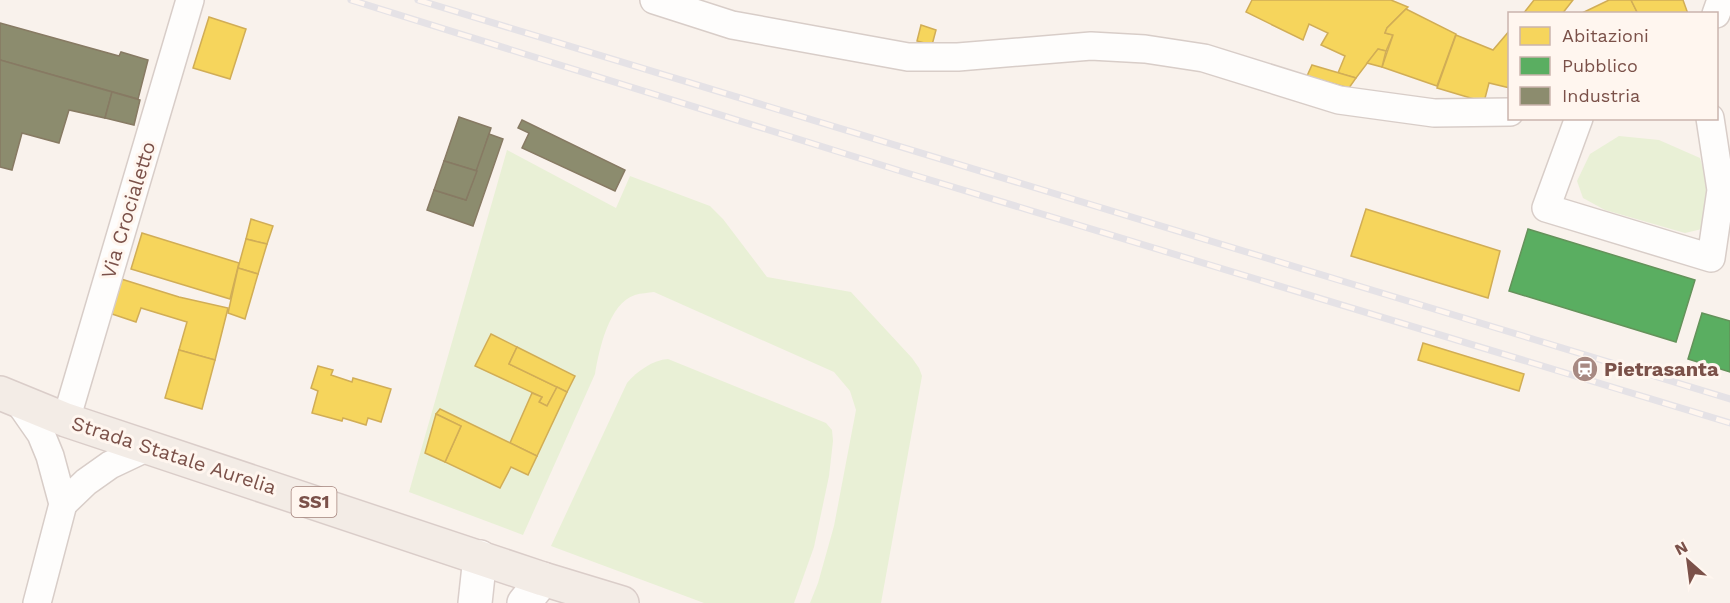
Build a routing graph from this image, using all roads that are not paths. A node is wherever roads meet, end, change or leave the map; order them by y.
1 (190, 0) edge
2 (654, 0) edge
3 (1508, 112) edge
4 (1578, 120) edge
5 (1710, 120) edge
6 (9, 397) edge
7 (66, 420) junction
8 (148, 447) junction
9 (63, 504) junction
10 (480, 557) junction
11 (534, 591) edge
12 (37, 603) edge
13 (475, 603) edge
14 (622, 603) edge

1 - 7 street, Via Crocialetto
2 - 3 street
4 - 5 street
6 - 7 main road, Strada Statale Aurelia / SS1
6 - 9 street
7 - 8 main road, Strada Statale Aurelia / SS1
8 - 9 street
8 - 10 main road, Strada Statale Aurelia / SS1
9 - 12 street
10 - 11 main road, Strada Statale Aurelia / SS1
10 - 13 street
11 - 14 main road, Strada Statale Aurelia / SS1

